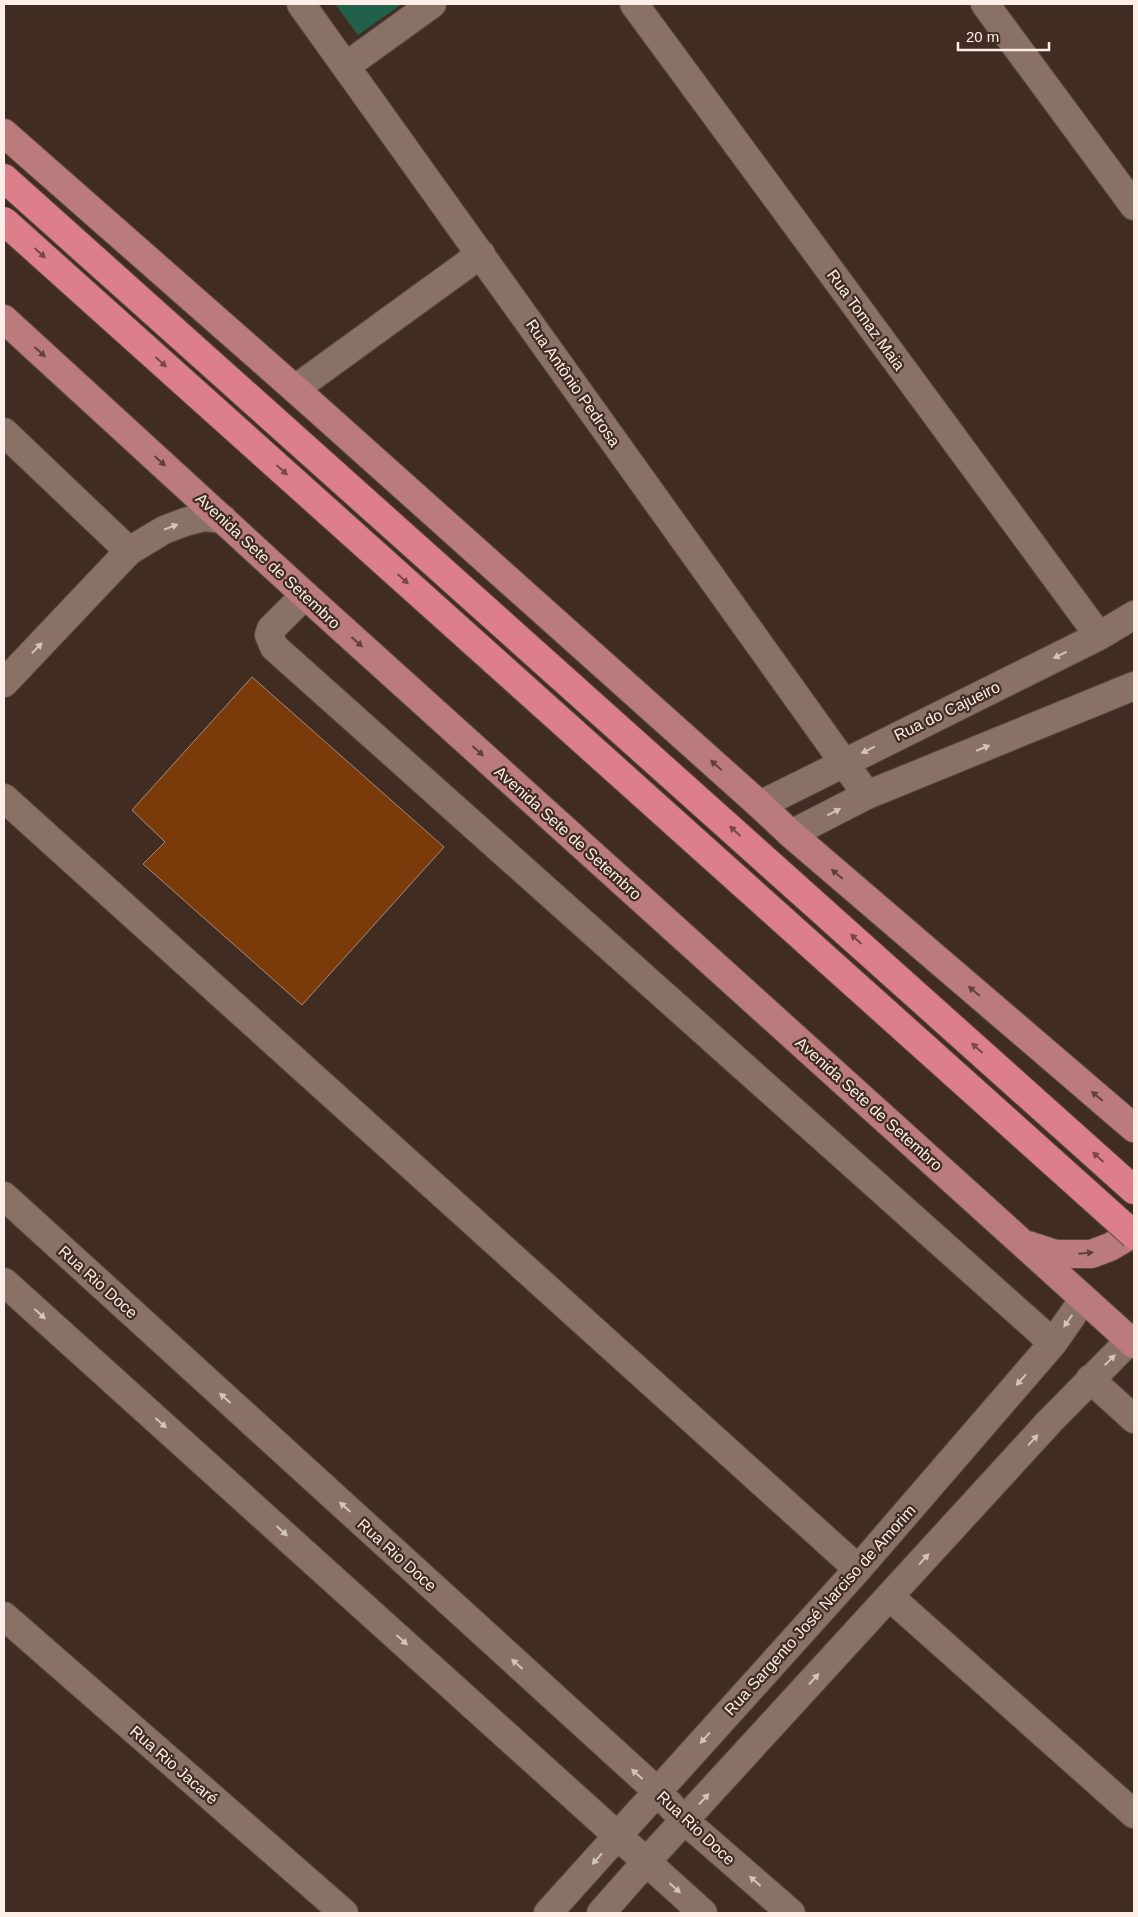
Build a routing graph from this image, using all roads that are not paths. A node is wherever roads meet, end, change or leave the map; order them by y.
1 (301, 4) edge
2 (432, 4) edge
3 (634, 4) edge
4 (985, 4) edge
5 (346, 66) junction
6 (4, 133) edge
7 (4, 178) edge
8 (1134, 206) edge
9 (4, 221) edge
10 (481, 254) junction
11 (4, 319) edge
12 (295, 389) junction
13 (4, 432) edge
14 (223, 519) junction
15 (129, 551) junction
16 (305, 595) junction
17 (1134, 615) edge
18 (1098, 636) junction
19 (4, 683) edge
20 (1134, 686) edge
21 (843, 762) junction
22 (868, 795) junction
23 (4, 798) edge
24 (760, 805) junction
25 (791, 834) junction
26 (1134, 1128) edge
27 (1134, 1190) edge
28 (4, 1196) edge
29 (1134, 1234) edge
30 (1022, 1243) junction
31 (4, 1282) edge
32 (1083, 1300) junction
33 (1132, 1342) edge
34 (1053, 1343) junction
35 (1090, 1379) junction
36 (1134, 1420) edge
37 (858, 1569) junction
38 (890, 1597) junction
39 (4, 1616) edge
40 (657, 1792) junction
41 (1134, 1814) edge
42 (684, 1820) junction
43 (618, 1835) junction
44 (646, 1862) junction
45 (344, 1913) edge
46 (548, 1913) edge
47 (601, 1913) edge
48 (703, 1913) edge
49 (791, 1913) edge

1 - 5 street, Rua Antônio Pedrosa
2 - 5 street
3 - 18 street, Rua Tomaz Maia
4 - 8 street
5 - 10 street, Rua Antônio Pedrosa
6 - 12 main road
27 -> 7 highway
9 -> 29 highway, bridge
10 - 12 street
10 - 21 street, Rua Antônio Pedrosa
11 -> 14 main road, Avenida Sete de Setembro
24 -> 12 main road
13 - 15 street
15 -> 14 street
14 - 16 main road, Avenida Sete de Setembro
19 -> 15 street
16 -> 30 main road, Avenida Sete de Setembro
16 - 34 street
17 - 18 street, Rua do Cajueiro
18 -> 21 street, Rua do Cajueiro
22 -> 20 street
21 - 22 street, Rua Antônio Pedrosa
21 - 24 street, Rua do Cajueiro
25 -> 22 street
23 - 37 street
24 - 25 main road
26 -> 25 main road
40 -> 28 street, Rua Rio Doce
30 -> 29 main road
30 - 32 main road, Avenida Sete de Setembro
31 -> 43 street
32 - 33 main road, Avenida Sete de Setembro
32 -> 34 street, Rua Sargento José Narciso de Amorim
35 -> 33 street
34 -> 37 street, Rua Sargento José Narciso de Amorim
35 - 36 street
38 -> 35 street
37 -> 40 street, Rua Sargento José Narciso de Amorim
38 - 41 street
42 -> 38 street
39 - 45 street, Rua Rio Jacaré
40 - 42 street, Rua Rio Doce
40 - 43 street, Rua Sargento José Narciso de Amorim
42 - 44 street
49 -> 42 street, Rua Rio Doce
43 - 44 street
43 -> 46 street, Rua Sargento José Narciso de Amorim
44 - 47 street
44 -> 48 street

